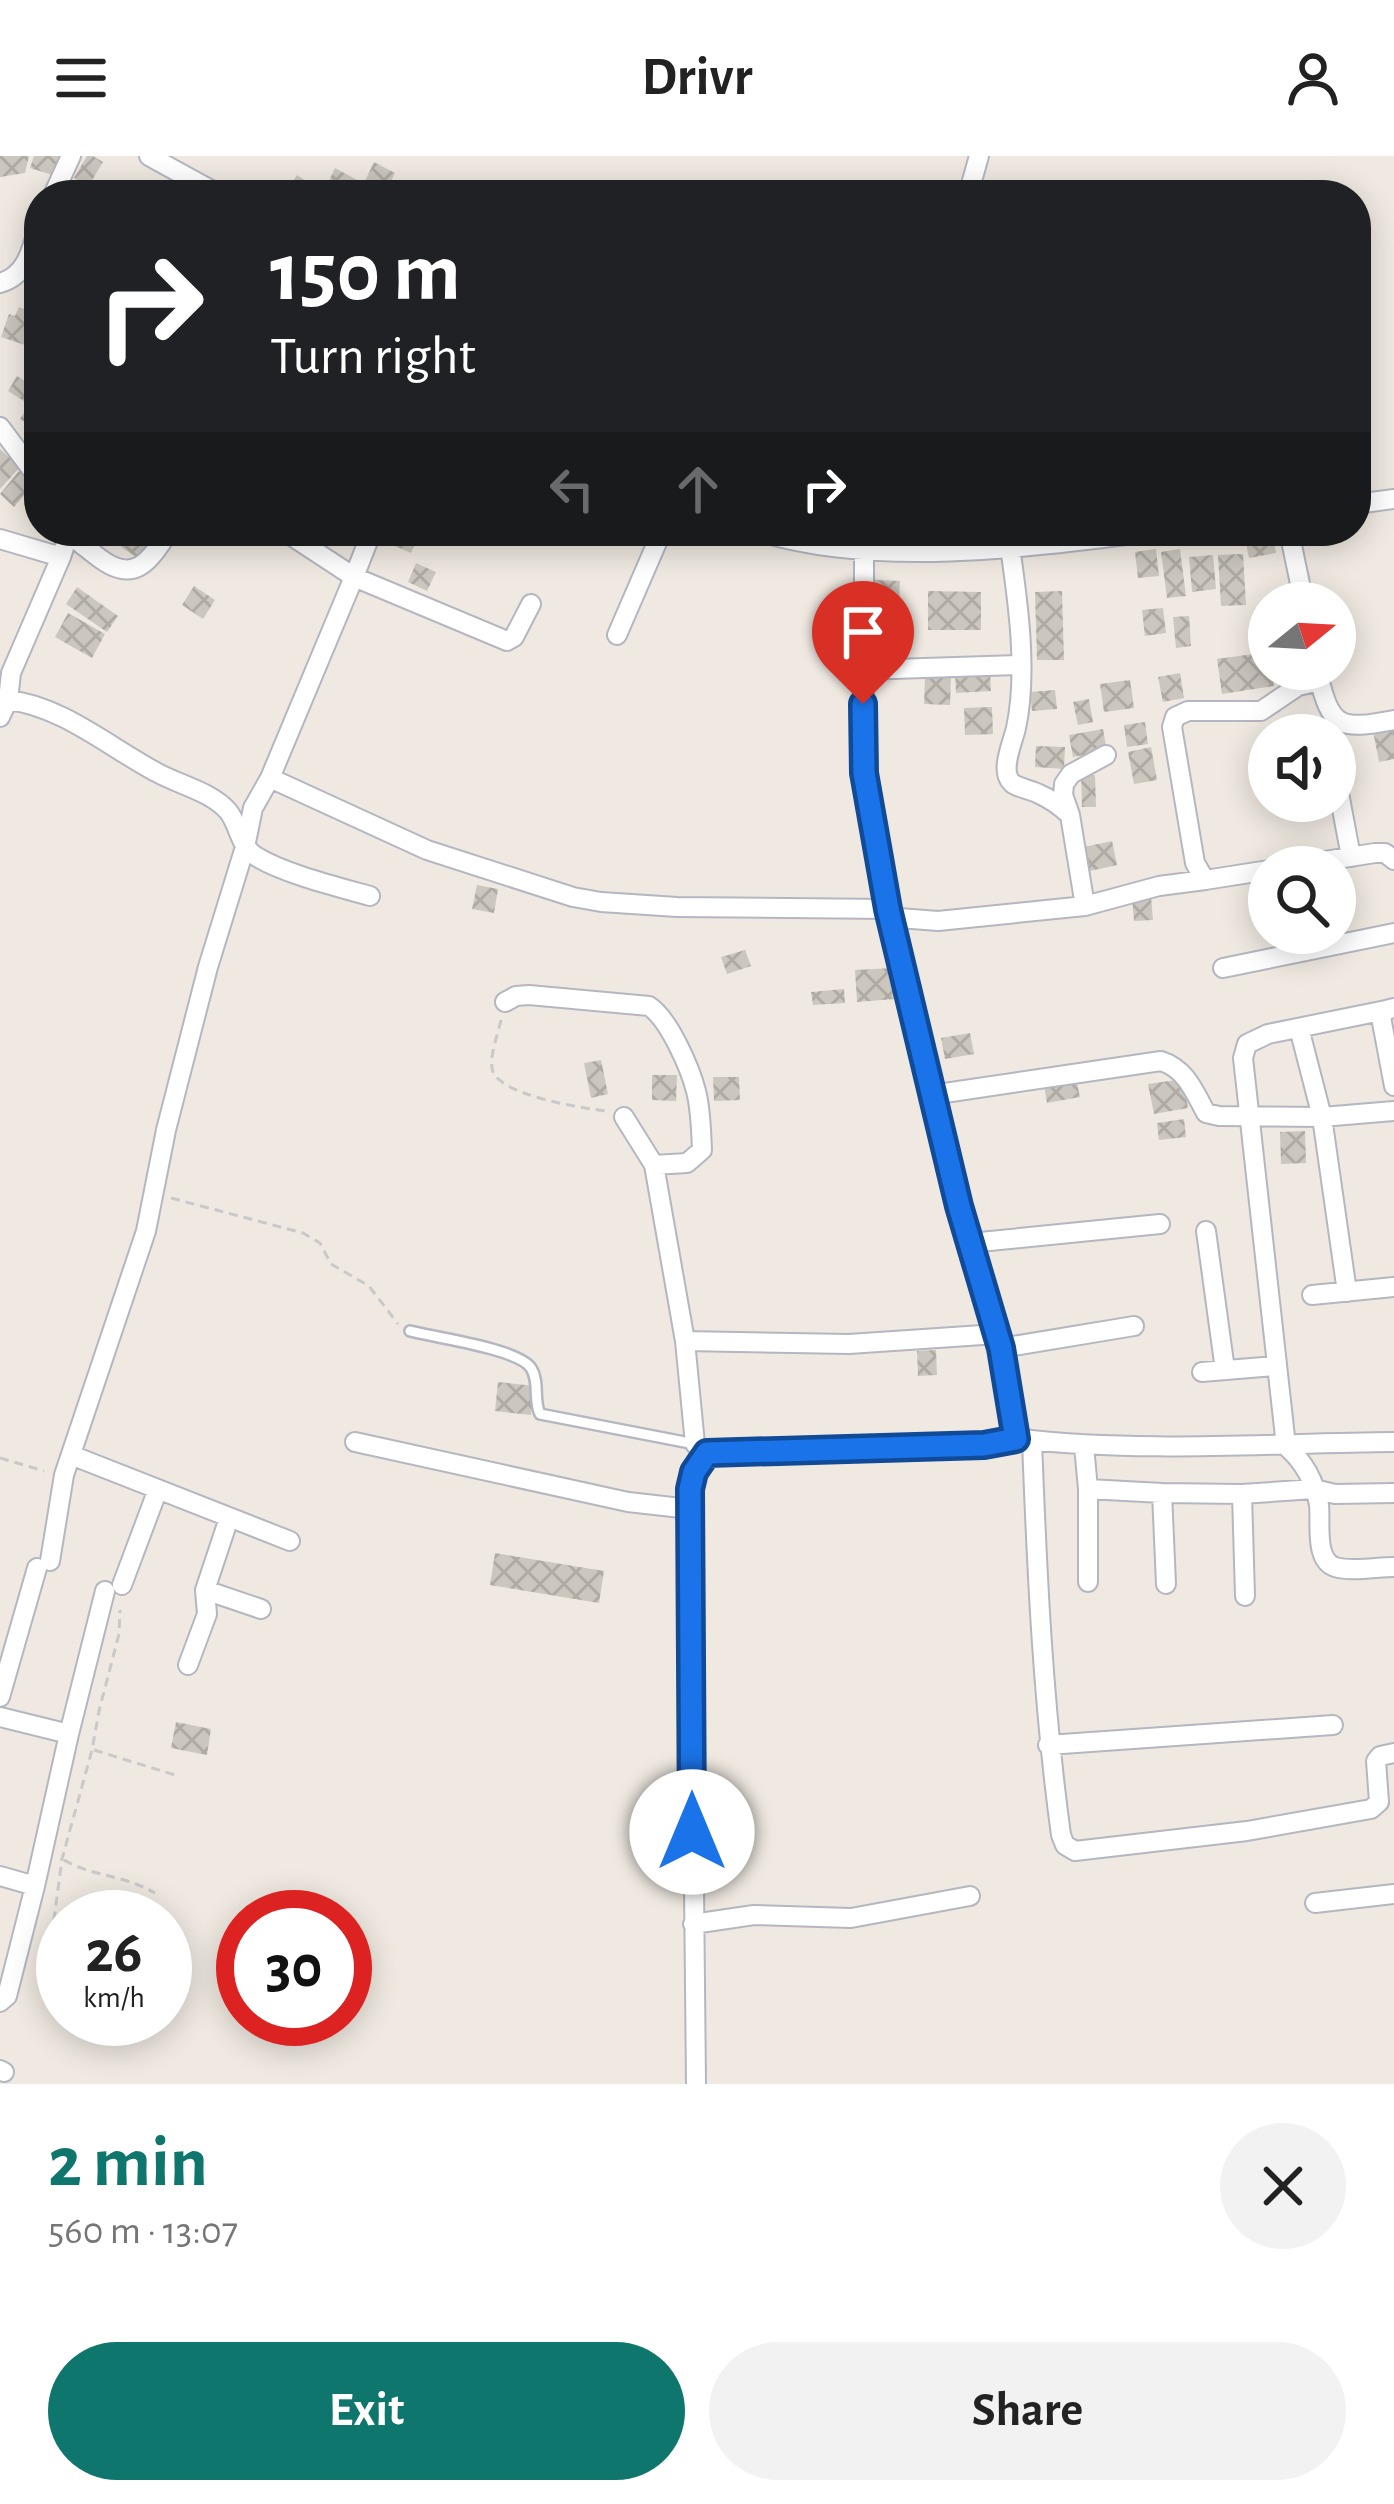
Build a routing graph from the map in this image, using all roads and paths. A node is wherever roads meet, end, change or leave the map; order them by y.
1 (149, 156) edge
2 (193, 180) edge
3 (24, 265) edge
4 (0, 283) edge
5 (0, 428) edge
6 (24, 459) edge
7 (26, 546) edge
8 (64, 546) edge
9 (84, 546) edge
10 (159, 546) edge
11 (307, 546) edge
12 (366, 546) edge
13 (656, 546) edge
14 (828, 546) edge
15 (909, 546) edge
16 (1002, 546) edge
17 (1027, 546) edge
18 (1292, 546) edge
19 (1010, 548) junction
20 (864, 550) junction
21 (61, 557) junction
22 (354, 577) junction
23 (1300, 582) edge
24 (531, 604) dead end
25 (617, 635) dead end
26 (1021, 665) junction
27 (6, 670) edge
28 (862, 670) junction
29 (1292, 690) edge
30 (1322, 690) edge
31 (4, 708) edge
32 (1394, 720) edge
33 (1106, 755) dead end
34 (270, 778) junction
35 (253, 808) junction
36 (229, 812) junction
37 (1070, 815) junction
38 (245, 848) junction
39 (1356, 857) edge
40 (1394, 860) edge
41 (1248, 873) edge
42 (1205, 880) junction
43 (370, 896) dead end
44 (1085, 906) junction
45 (888, 909) junction
46 (1394, 933) edge
47 (1223, 968) dead end
48 (505, 1002) joint
49 (1390, 1009) edge
50 (1299, 1028) junction
51 (1393, 1080) edge
52 (931, 1095) junction
53 (1394, 1111) edge
54 (624, 1117) joint
55 (1249, 1117) junction
56 (1322, 1117) junction
57 (654, 1165) junction
58 (153, 1193) junction
59 (1160, 1224) dead end
60 (1206, 1232) dead end
61 (970, 1243) junction
62 (1394, 1287) edge
63 (1347, 1292) junction
64 (1312, 1295) dead end
65 (1134, 1326) dead end
66 (410, 1331) joint
67 (685, 1341) junction
68 (999, 1341) junction
69 (1276, 1366) junction
70 (1225, 1370) junction
71 (1202, 1372) dead end
72 (1024, 1440) junction
73 (355, 1442) dead end
74 (1394, 1442) edge
75 (1084, 1446) junction
76 (1286, 1446) junction
77 (701, 1448) junction
78 (71, 1455) junction
79 (0, 1458) edge
80 (64, 1475) junction
81 (1088, 1489) junction
82 (1314, 1489) junction
83 (158, 1490) junction
84 (1162, 1493) junction
85 (1394, 1493) edge
86 (1242, 1494) junction
87 (690, 1509) junction
88 (230, 1518) junction
89 (290, 1541) dead end
90 (1394, 1567) edge
91 (1088, 1582) dead end
92 (1166, 1584) dead end
93 (113, 1588) junction
94 (206, 1590) junction
95 (1245, 1596) dead end
96 (261, 1609) dead end
97 (7, 1638) edge
98 (188, 1665) dead end
99 (0, 1697) edge
100 (0, 1717) edge
101 (1333, 1725) dead end
102 (69, 1734) junction
103 (1048, 1745) junction
104 (92, 1750) junction
105 (1394, 1753) edge
106 (175, 1775) dead end
107 (62, 1859) junction
108 (0, 1876) edge
109 (35, 1886) junction
110 (58, 1890) edge
111 (149, 1890) edge
112 (1394, 1894) edge
113 (970, 1896) dead end
114 (1315, 1903) dead end
115 (693, 1924) junction
116 (0, 2002) edge
117 (696, 2084) edge

1 - 2 street
3 - 4 street
5 - 6 street
7 - 21 street
8 - 21 street
9 - 10 street
11 - 22 street
12 - 22 street
13 - 25 street
14 - 20 street
15 - 20 street
16 - 19 street
17 - 19 street
18 - 23 street
19 - 26 street
20 - 28 street
21 - 27 street
22 - 24 street
22 - 34 street
26 - 28 street
26 - 37 street
27 - 31 street
28 - 45 street
29 - 42 street
30 - 32 street
31 - 36 street
33 - 37 street
34 - 35 street
34 - 45 street
35 - 36 street
35 - 38 street
36 - 38 street
37 - 44 street
38 - 43 street
38 - 58 street
39 - 40 street
41 - 42 street
42 - 44 street
44 - 45 street
45 - 52 street
46 - 47 street
48 - 54 path
48 - 57 street
49 - 50 street
49 - 51 street
50 - 55 street
50 - 56 street
52 - 55 street
52 - 61 street
53 - 56 street
54 - 57 street
55 - 56 street
55 - 69 street
56 - 63 street
57 - 67 street
58 - 66 path
58 - 78 street
59 - 61 street
60 - 70 street
61 - 68 street
62 - 63 street
63 - 64 street
65 - 68 street
66 - 77 lane
67 - 68 street
67 - 77 street
68 - 72 street
69 - 70 street
69 - 76 street
70 - 71 street
72 - 75 street
72 - 77 street
72 - 103 street
73 - 87 street
74 - 76 street
75 - 76 street
75 - 81 street
76 - 82 street
77 - 87 street
78 - 80 street
78 - 83 street
79 - 80 path
80 - 97 street
81 - 84 street
81 - 91 street
82 - 85 street
82 - 86 street
82 - 90 street
83 - 88 street
83 - 93 street
84 - 86 street
84 - 92 street
86 - 95 street
87 - 115 street
88 - 89 street
88 - 94 street
93 - 102 street
93 - 104 path
94 - 96 street
94 - 98 street
97 - 99 street
100 - 102 street
101 - 103 street
102 - 109 street
103 - 105 street
104 - 106 path
104 - 107 path
107 - 110 path
107 - 111 path
108 - 109 street
109 - 116 street
112 - 114 street
113 - 115 street
115 - 117 street

